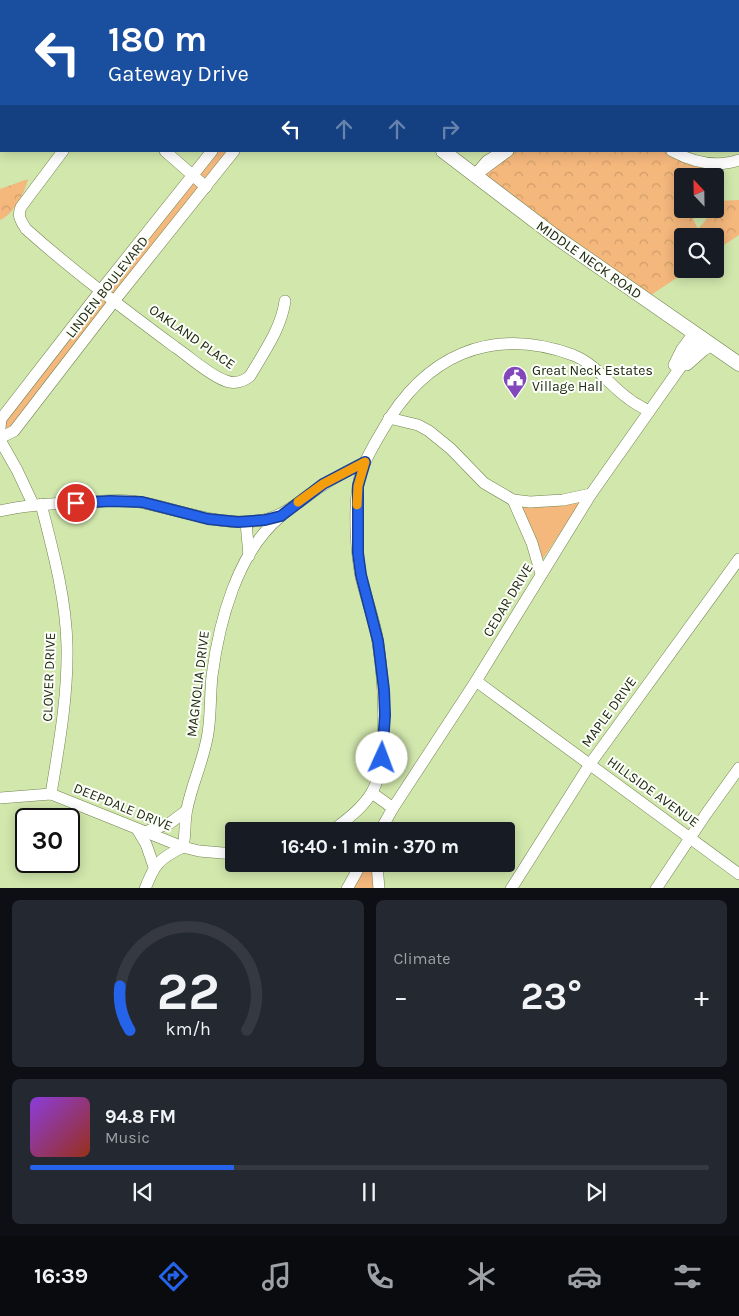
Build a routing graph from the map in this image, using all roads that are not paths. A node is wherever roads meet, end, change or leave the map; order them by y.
1 (61, 152) edge
2 (166, 152) edge
3 (211, 152) edge
4 (233, 152) edge
5 (444, 152) edge
6 (504, 152) edge
7 (674, 152) edge
8 (739, 160) edge
9 (192, 175) junction
10 (474, 176) junction
11 (206, 187) junction
12 (101, 290) junction
13 (115, 300) junction
14 (284, 302) dead end
15 (702, 338) junction
16 (739, 364) edge
17 (29, 382) junction
18 (665, 388) junction
19 (43, 393) junction
20 (649, 412) junction
21 (389, 418) junction
22 (0, 428) edge
23 (0, 439) edge
24 (365, 462) junction
25 (591, 494) junction
26 (513, 500) junction
27 (37, 504) junction
28 (0, 511) edge
29 (281, 516) junction
30 (246, 522) junction
31 (249, 556) junction
32 (739, 559) edge
33 (541, 574) junction
34 (476, 681) junction
35 (590, 764) junction
36 (739, 768) edge
37 (372, 793) junction
38 (51, 794) junction
39 (0, 798) edge
40 (393, 808) junction
41 (186, 811) junction
42 (343, 822) edge
43 (385, 822) edge
44 (141, 831) junction
45 (690, 838) junction
46 (183, 847) junction
47 (225, 853) edge
48 (154, 867) junction
49 (356, 872) edge
50 (378, 872) edge
51 (739, 874) edge
52 (145, 888) edge
53 (347, 888) edge
54 (379, 888) edge
55 (511, 888) edge
56 (656, 888) edge

1 - 12 street, OAKLAND PLACE
2 - 9 street
3 - 9 street, LINDEN BOULEVARD
4 - 11 street, LINDEN BOULEVARD
5 - 10 main road, MIDDLE NECK ROAD
6 - 10 street
7 - 8 street
9 - 11 street
9 - 12 street, LINDEN BOULEVARD
10 - 15 main road, MIDDLE NECK ROAD
11 - 13 street, LINDEN BOULEVARD
12 - 13 street, OAKLAND PLACE
12 - 17 street, LINDEN BOULEVARD
13 - 14 street, OAKLAND PLACE
13 - 19 street, LINDEN BOULEVARD
15 - 16 main road, MIDDLE NECK ROAD
15 - 18 street, CEDAR DRIVE
15 - 18 street
17 - 19 street
17 - 22 street, LINDEN BOULEVARD
18 - 20 street, CEDAR DRIVE
19 - 23 street, LINDEN BOULEVARD
20 - 21 street
20 - 25 street, CEDAR DRIVE
21 - 24 street
21 - 26 street
23 - 27 street, CLOVER DRIVE
24 - 29 street, MAGNOLIA DRIVE
24 - 37 street
25 - 26 street
25 - 33 street, CEDAR DRIVE
26 - 33 street
27 - 28 street
27 - 30 street
27 - 38 street, CLOVER DRIVE
29 - 30 street
29 - 31 street, MAGNOLIA DRIVE
30 - 31 street
31 - 41 street, MAGNOLIA DRIVE
32 - 35 street, MAPLE DRIVE
33 - 34 street, CEDAR DRIVE
34 - 35 street, HILLSIDE AVENUE
34 - 40 street, CEDAR DRIVE
35 - 45 street, HILLSIDE AVENUE
35 - 55 street, MAPLE DRIVE
36 - 45 street
37 - 40 street
37 - 42 street
38 - 39 street, DEEPDALE DRIVE
38 - 44 street, DEEPDALE DRIVE
40 - 43 street, CEDAR DRIVE
41 - 44 street
41 - 46 street, MAGNOLIA DRIVE
44 - 46 street, DEEPDALE DRIVE
44 - 48 street
45 - 51 street, HILLSIDE AVENUE
45 - 56 street
46 - 47 street, DEEPDALE DRIVE
46 - 48 street
48 - 52 street
49 - 53 street
50 - 54 street

